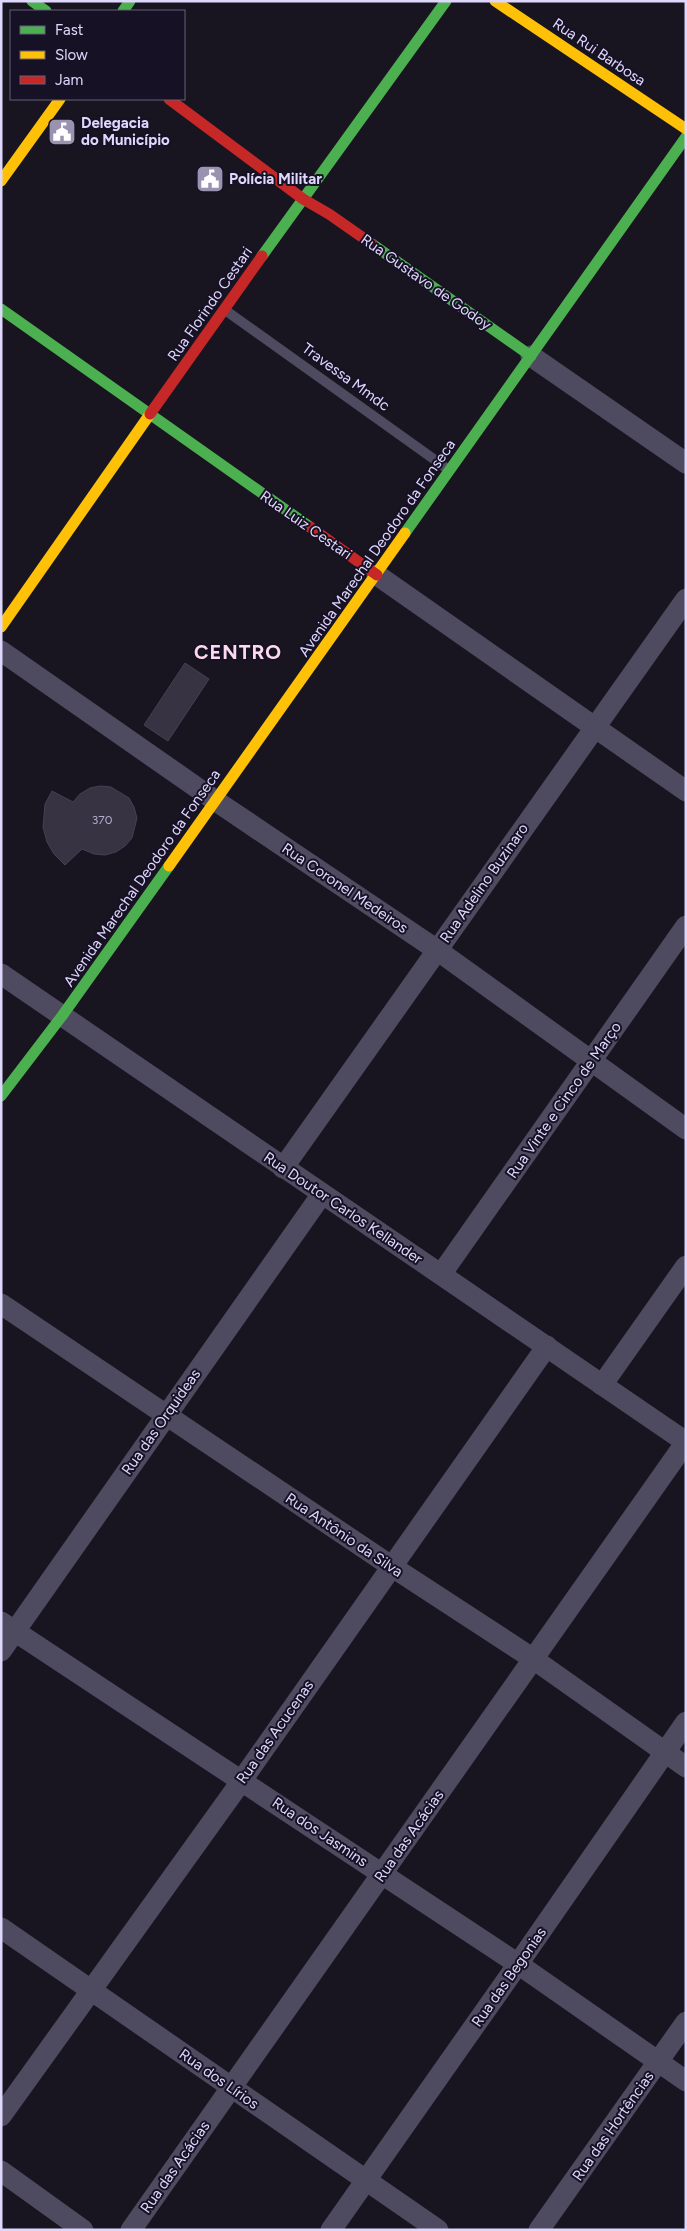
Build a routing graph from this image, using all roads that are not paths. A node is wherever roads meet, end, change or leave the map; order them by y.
1 (32, 1) edge
2 (446, 1) edge
3 (495, 1) edge
4 (45, 10) edge
5 (59, 100) edge
6 (170, 100) edge
7 (686, 129) edge
8 (686, 137) edge
9 (1, 181) edge
10 (303, 199) junction
11 (1, 309) edge
12 (224, 309) junction
13 (532, 356) junction
14 (150, 415) junction
15 (686, 463) edge
16 (450, 470) junction
17 (377, 575) junction
18 (686, 599) edge
19 (1, 627) edge
20 (1, 651) edge
21 (595, 727) junction
22 (686, 791) edge
23 (216, 801) junction
24 (686, 926) edge
25 (437, 950) junction
26 (1, 974) edge
27 (62, 1016) junction
28 (590, 1062) junction
29 (1, 1096) edge
30 (686, 1129) edge
31 (283, 1168) junction
32 (322, 1194) junction
33 (686, 1266) edge
34 (442, 1273) junction
35 (1, 1304) edge
36 (547, 1346) junction
37 (602, 1385) junction
38 (166, 1414) junction
39 (686, 1442) edge
40 (391, 1566) junction
41 (8, 1626) edge
42 (1, 1651) edge
43 (532, 1658) junction
44 (686, 1722) edge
45 (666, 1752) junction
46 (686, 1767) edge
47 (241, 1780) junction
48 (383, 1874) junction
49 (1, 1928) edge
50 (518, 1964) junction
51 (90, 1990) junction
52 (686, 2022) edge
53 (659, 2062) junction
54 (686, 2081) edge
55 (232, 2087) junction
56 (1, 2116) edge
57 (1, 2171) edge
58 (366, 2181) junction
59 (83, 2230) edge
60 (132, 2230) edge
61 (331, 2230) edge
62 (438, 2230) edge
63 (539, 2230) edge

1 - 4 street
2 - 10 street, Rua Florindo Cestari
3 - 7 street, Rua Rui Barbosa
5 - 9 street
6 - 10 street, Rua Gustavo de Godoy
8 - 13 street, Avenida Marechal Deodoro da Fonseca
10 - 12 street, Rua Florindo Cestari
10 - 13 street, Rua Gustavo de Godoy
11 - 14 street, Rua Luiz Cestari
12 - 14 street, Rua Florindo Cestari
12 - 16 lane, Travessa Mmdc
13 - 15 street, Rua Gustavo de Godoy
13 - 16 street, Avenida Marechal Deodoro da Fonseca
14 - 17 street, Rua Luiz Cestari
14 - 19 street, Rua Florindo Cestari
16 - 17 street, Avenida Marechal Deodoro da Fonseca
17 - 21 street, Rua Luiz Cestari
17 - 23 street, Avenida Marechal Deodoro da Fonseca
18 - 21 street, Rua Adelino Buzinaro
20 - 23 street, Rua Coronel Medeiros
21 - 22 street, Rua Luiz Cestari
21 - 25 street, Rua Adelino Buzinaro
23 - 25 street, Rua Coronel Medeiros
23 - 27 street, Avenida Marechal Deodoro da Fonseca
24 - 28 street, Rua Vinte e Cinco de Março
25 - 28 street, Rua Coronel Medeiros
25 - 31 street, Rua Adelino Buzinaro
26 - 27 street, Rua Doutor Carlos Kellander
27 - 29 street, Avenida Marechal Deodoro da Fonseca
27 - 31 street, Rua Doutor Carlos Kellander
28 - 30 street, Rua Coronel Medeiros
28 - 34 street, Rua Vinte e Cinco de Março
31 - 32 street, Rua Doutor Carlos Kellander
32 - 34 street, Rua Doutor Carlos Kellander
32 - 38 street, Rua das Orquideas
33 - 37 street
34 - 36 street, Rua Doutor Carlos Kellander
35 - 38 street, Rua Antônio da Silva
36 - 37 street, Rua Doutor Carlos Kellander
36 - 40 street, Rua das Acucenas
37 - 39 street, Rua Doutor Carlos Kellander
38 - 40 street, Rua Antônio da Silva
38 - 41 street, Rua das Orquideas
39 - 43 street, Rua das Acácias
40 - 43 street, Rua Antônio da Silva
40 - 47 street, Rua das Acucenas
41 - 42 street, Rua das Orquideas
41 - 47 street, Rua dos Jasmins
43 - 45 street, Rua Antônio da Silva
43 - 48 street, Rua das Acácias
44 - 45 street, Rua das Begonias
45 - 46 street, Rua Antônio da Silva
45 - 50 street, Rua das Begonias
47 - 48 street, Rua dos Jasmins
47 - 51 street, Rua das Acucenas
48 - 50 street, Rua dos Jasmins
48 - 55 street, Rua das Acácias
49 - 51 street, Rua dos Lírios
50 - 53 street, Rua dos Jasmins
50 - 58 street, Rua das Begonias
51 - 55 street, Rua dos Lírios
51 - 56 street, Rua das Acucenas
52 - 53 street, Rua das Hortências
53 - 54 street, Rua dos Jasmins
53 - 63 street, Rua das Hortências
55 - 58 street, Rua dos Lírios
55 - 60 street, Rua das Acácias
57 - 59 street
58 - 61 street, Rua das Begonias
58 - 62 street, Rua dos Lírios

